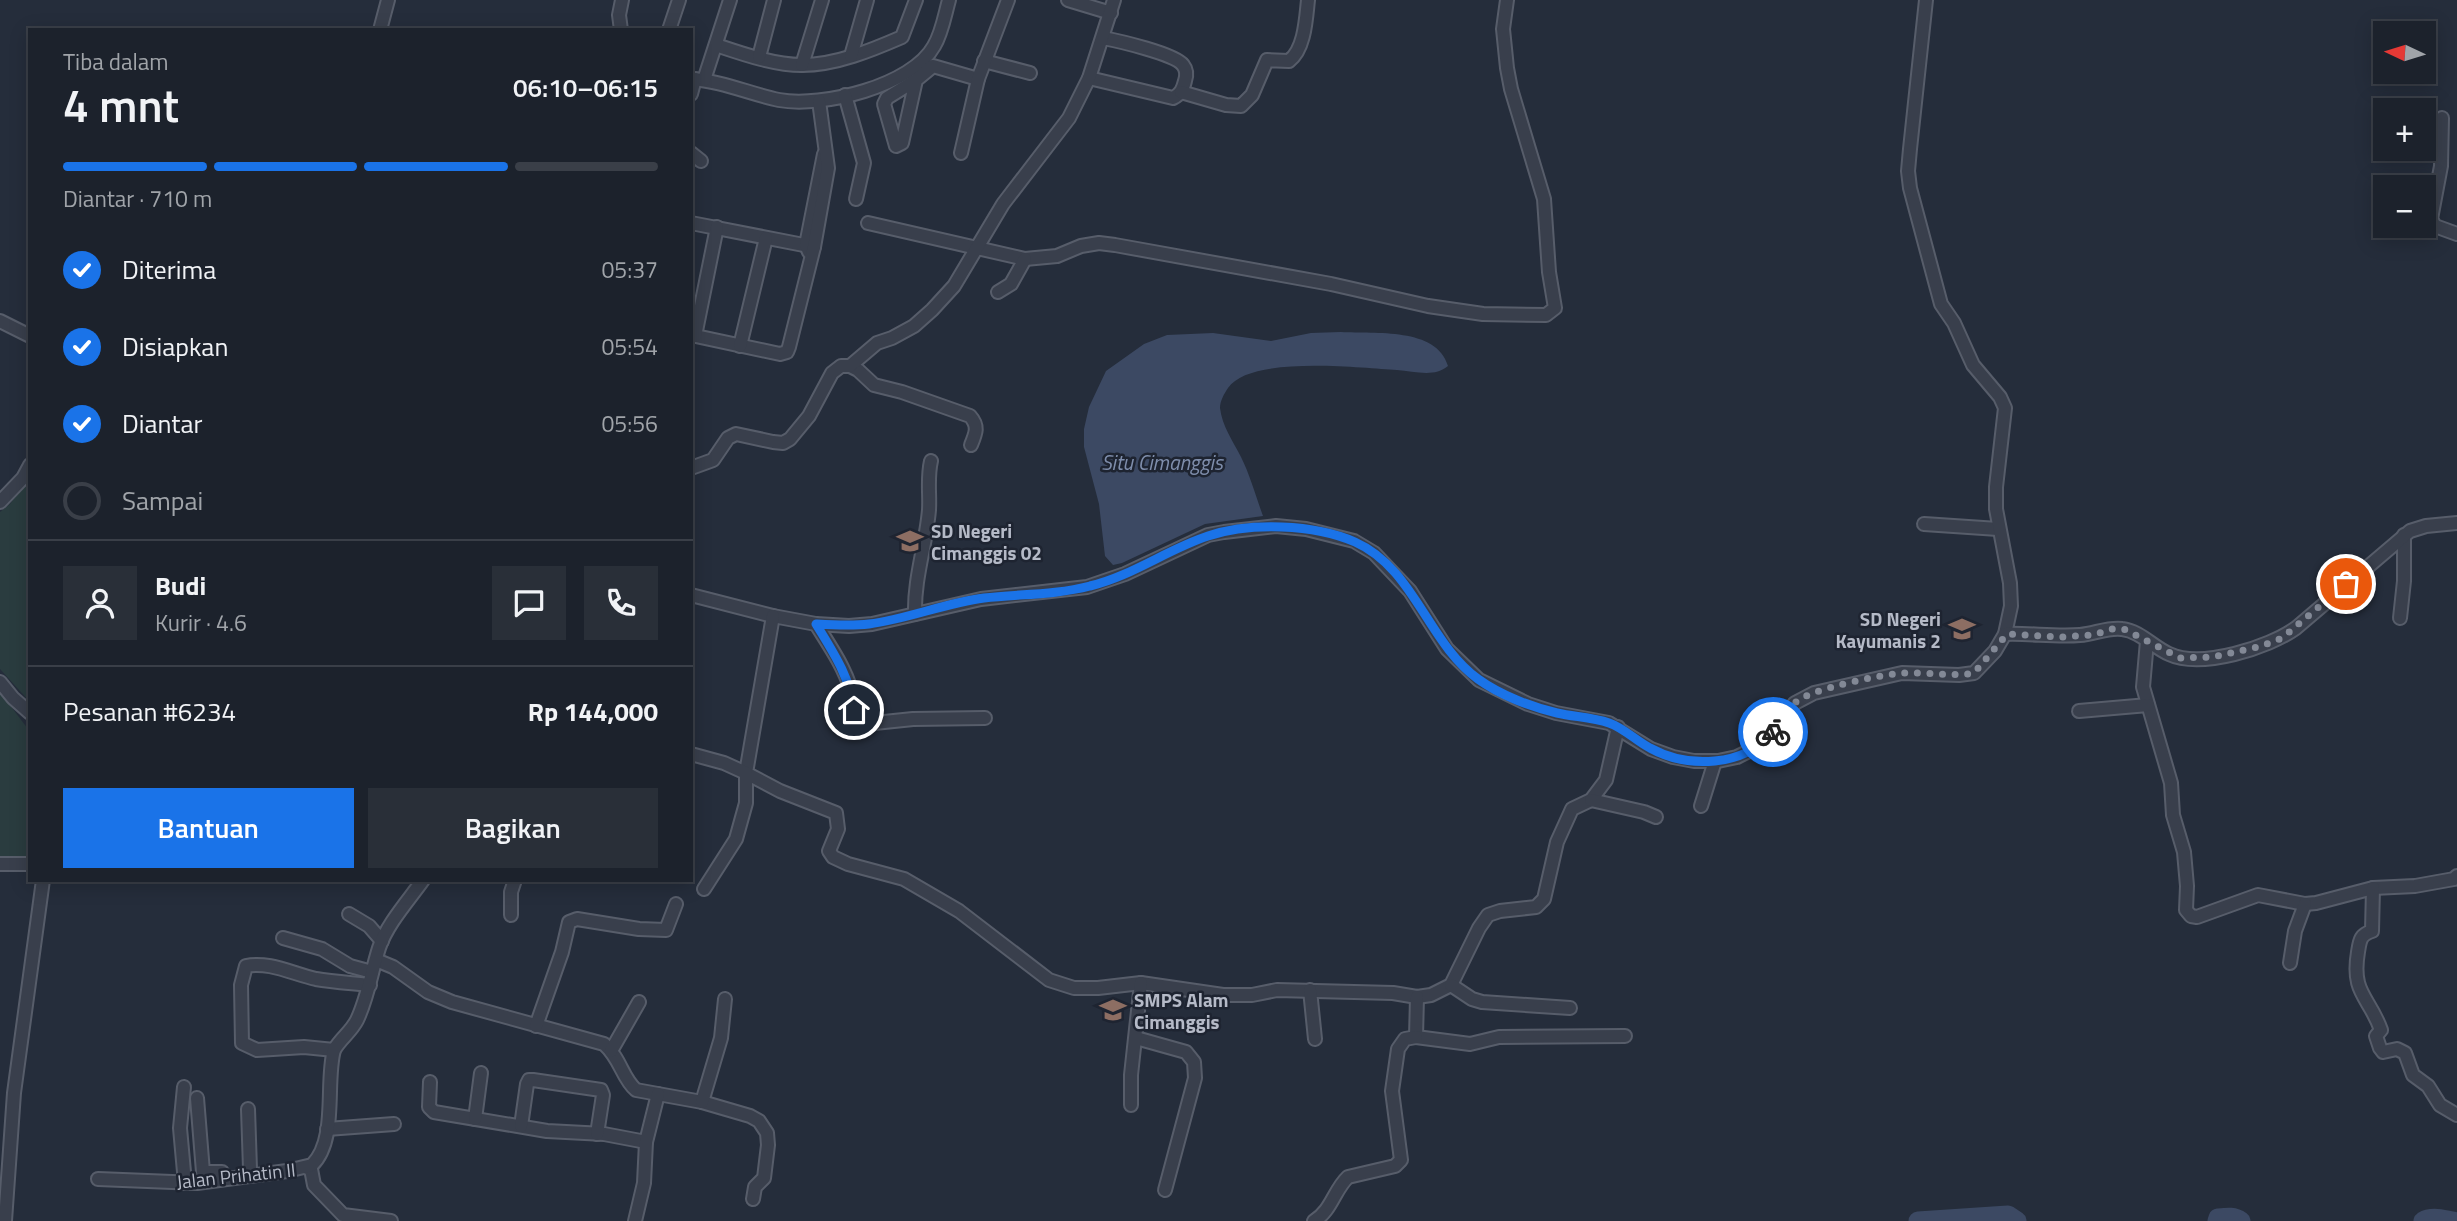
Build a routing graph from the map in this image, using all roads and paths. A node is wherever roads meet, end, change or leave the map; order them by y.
1 (388, 0) edge
2 (622, 0) edge
3 (678, 0) edge
4 (730, 0) edge
5 (774, 0) edge
6 (822, 0) edge
7 (867, 0) edge
8 (916, 0) edge
9 (949, 0) edge
10 (1008, 0) edge
11 (1068, 0) edge
12 (1308, 0) edge
13 (1507, 0) edge
14 (1926, 0) edge
15 (1112, 6) edge
16 (381, 28) edge
17 (621, 28) edge
18 (670, 28) edge
19 (1103, 38) junction
20 (716, 45) junction
21 (851, 56) junction
22 (759, 57) junction
23 (984, 61) junction
24 (802, 65) junction
25 (1030, 73) dead end
26 (1089, 78) junction
27 (697, 79) edge
28 (978, 79) junction
29 (916, 80) junction
30 (901, 82) junction
31 (1179, 94) junction
32 (845, 95) junction
33 (819, 101) junction
34 (2442, 118) dead end
35 (961, 153) dead end
36 (856, 199) dead end
37 (693, 223) edge
38 (868, 223) dead end
39 (716, 227) junction
40 (2457, 234) edge
41 (766, 238) junction
42 (979, 247) junction
43 (810, 249) junction
44 (1025, 258) junction
45 (998, 292) dead end
46 (0, 321) edge
47 (28, 335) edge
48 (693, 336) edge
49 (740, 346) junction
50 (850, 366) junction
51 (971, 445) dead end
52 (931, 461) dead end
53 (693, 467) edge
54 (28, 468) edge
55 (0, 502) edge
56 (2457, 523) edge
57 (1924, 524) dead end
58 (1998, 529) junction
59 (2404, 535) junction
60 (693, 596) edge
61 (915, 614) junction
62 (773, 616) junction
63 (2400, 618) dead end
64 (816, 624) junction
65 (2005, 634) junction
66 (2147, 641) junction
67 (0, 682) edge
68 (2148, 705) junction
69 (28, 711) edge
70 (2079, 711) dead end
71 (985, 718) dead end
72 (1618, 727) junction
73 (693, 755) edge
74 (1715, 761) junction
75 (746, 773) junction
76 (1591, 800) junction
77 (1701, 806) dead end
78 (1657, 817) dead end
79 (0, 864) edge
80 (28, 864) edge
81 (2457, 876) edge
82 (43, 882) edge
83 (422, 882) edge
84 (514, 882) edge
85 (2373, 888) junction
86 (704, 889) dead end
87 (676, 904) dead end
88 (2305, 904) junction
89 (349, 914) dead end
90 (511, 915) dead end
91 (283, 938) dead end
92 (382, 942) junction
93 (2290, 963) dead end
94 (373, 972) junction
95 (1141, 983) junction
96 (1451, 985) junction
97 (1310, 990) junction
98 (1418, 997) junction
99 (725, 999) dead end
100 (639, 1002) dead end
101 (1570, 1008) dead end
102 (536, 1026) junction
103 (1625, 1036) dead end
104 (1416, 1037) junction
105 (1136, 1038) junction
106 (1315, 1039) dead end
107 (334, 1050) junction
108 (611, 1051) junction
109 (481, 1073) dead end
110 (430, 1082) dead end
111 (184, 1087) dead end
112 (658, 1094) junction
113 (197, 1097) dead end
114 (702, 1102) junction
115 (1131, 1105) dead end
116 (248, 1109) dead end
117 (2457, 1115) edge
118 (475, 1119) junction
119 (394, 1124) dead end
120 (521, 1126) junction
121 (327, 1129) junction
122 (597, 1134) junction
123 (646, 1142) junction
124 (307, 1168) junction
125 (250, 1172) junction
126 (98, 1179) dead end
127 (185, 1184) junction
128 (1165, 1190) dead end
129 (753, 1199) dead end
130 (5, 1217) edge
131 (391, 1221) edge
132 (635, 1221) edge
133 (1314, 1221) edge

1 - 16 street
2 - 17 street
3 - 18 street
4 - 20 street
5 - 22 street
6 - 24 street
7 - 21 street
8 - 21 street
9 - 30 street
10 - 23 street
11 - 15 street
12 - 31 street
13 - 44 street
14 - 58 street
15 - 19 street
19 - 26 street
19 - 31 street
20 - 22 street
20 - 27 street
21 - 24 street
22 - 24 street
23 - 25 street
23 - 28 street
26 - 31 street
26 - 42 street
27 - 33 street
28 - 29 street
28 - 35 street
29 - 30 street
29 - 30 street
30 - 32 street
32 - 33 street
32 - 36 street
33 - 43 street
34 - 40 street
37 - 39 street
38 - 42 street
39 - 41 street
39 - 48 street
41 - 43 street
41 - 49 street
42 - 44 street
42 - 50 street
43 - 49 street
44 - 45 street
46 - 47 street
48 - 49 street
50 - 51 street
50 - 53 street
52 - 61 street
54 - 55 street
56 - 59 street
57 - 58 street
58 - 65 street
59 - 63 street
59 - 66 street
60 - 62 street
61 - 64 street
61 - 72 street
62 - 64 street
62 - 75 street
64 - 71 street
65 - 66 street
65 - 74 street
66 - 68 street
67 - 69 street
68 - 70 street
68 - 88 street
72 - 74 street
72 - 76 street
73 - 75 street
74 - 77 street
75 - 86 street
75 - 95 street
76 - 78 street
76 - 96 street
79 - 80 street
81 - 85 street
82 - 130 street
83 - 92 street
84 - 90 street
85 - 88 street
85 - 117 street
87 - 102 street
88 - 93 street
89 - 92 street
91 - 94 street
92 - 94 street
94 - 102 street
94 - 107 street
94 - 107 street
95 - 97 street
95 - 105 street
96 - 98 street
96 - 101 street
97 - 98 street
97 - 106 street
98 - 104 street
99 - 114 street
100 - 108 street
102 - 108 street
103 - 104 street
104 - 133 street
105 - 115 street
105 - 128 street
107 - 121 street, Jalan Prihatin II
108 - 112 street
109 - 118 street
110 - 118 street
111 - 127 street
112 - 114 street
112 - 123 street
113 - 125 street
114 - 129 street
116 - 125 street
118 - 120 street
119 - 121 street
120 - 122 street
120 - 122 street
121 - 124 street, Jalan Prihatin II
122 - 123 street
123 - 132 street
124 - 125 street, Jalan Prihatin II
124 - 131 street
125 - 127 street, Jalan Prihatin II
126 - 127 street, Jalan Prihatin II

